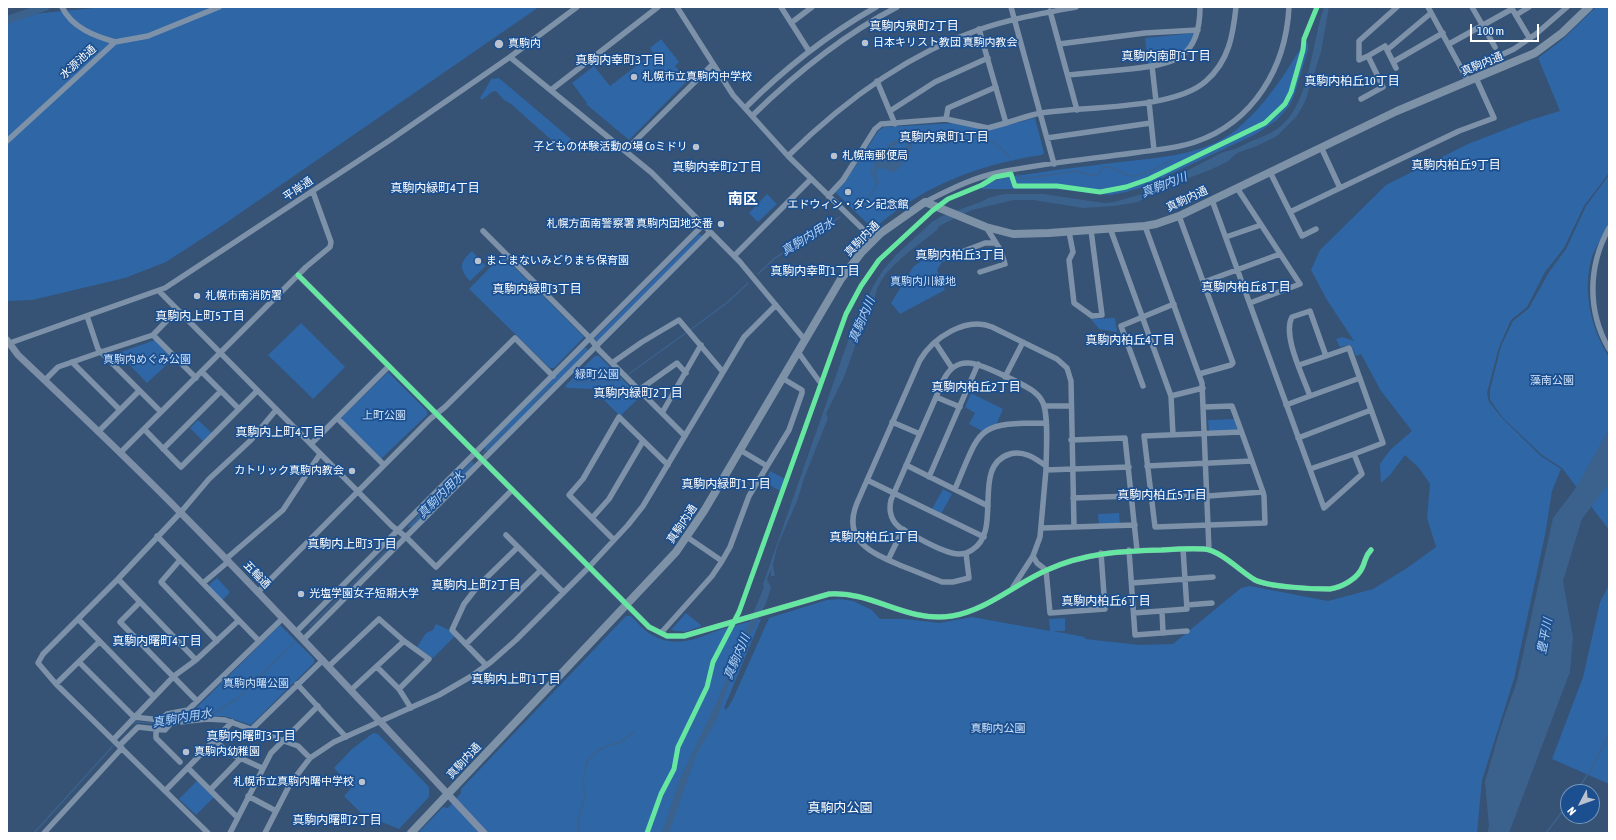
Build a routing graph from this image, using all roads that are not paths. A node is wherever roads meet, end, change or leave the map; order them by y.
1 (62, 7) edge
2 (220, 7) edge
3 (577, 7) edge
4 (658, 7) edge
5 (677, 7) edge
6 (781, 7) edge
7 (812, 7) edge
8 (876, 7) edge
9 (897, 7) edge
10 (1011, 7) edge
11 (1076, 7) edge
12 (1200, 7) edge
13 (1236, 7) edge
14 (1289, 7) edge
15 (1397, 7) edge
16 (1428, 7) edge
17 (1472, 7) edge
18 (1529, 7) edge
19 (1567, 7) edge
20 (1589, 7) edge
21 (1512, 8) edge
22 (1050, 11) junction
23 (1432, 13) junction
24 (1516, 15) junction
25 (1015, 20) junction
26 (791, 23) junction
27 (1483, 26) junction
28 (979, 29) junction
29 (1198, 30) junction
30 (1443, 34) junction
31 (1530, 39) junction
32 (115, 42) junction
33 (1059, 44) junction
34 (1449, 44) junction
35 (1495, 47) dead end
36 (1387, 50) junction
37 (809, 51) junction
38 (1368, 56) junction
39 (510, 57) junction
40 (988, 58) junction
41 (713, 64) junction
42 (1152, 66) junction
43 (1465, 72) junction
44 (1068, 75) junction
45 (877, 80) junction
46 (1472, 80) junction
47 (996, 87) junction
48 (551, 90) junction
49 (1361, 99) dead end
50 (1156, 101) junction
51 (1149, 102) junction
52 (745, 108) junction
53 (1076, 110) junction
54 (890, 111) junction
55 (1040, 113) junction
56 (752, 116) junction
57 (946, 119) junction
58 (1006, 123) junction
59 (1151, 123) junction
60 (895, 124) junction
61 (1047, 138) junction
62 (7, 141) edge
63 (1321, 147) junction
64 (1154, 150) junction
65 (625, 151) junction
66 (788, 156) junction
67 (1054, 164) junction
68 (1270, 172) junction
69 (811, 179) junction
70 (1237, 188) junction
71 (1340, 188) junction
72 (313, 192) junction
73 (828, 196) junction
74 (1212, 200) junction
75 (925, 202) junction
76 (1290, 212) junction
77 (1179, 216) junction
78 (1261, 225) junction
79 (703, 226) junction
80 (1145, 226) junction
81 (986, 227) junction
82 (1110, 228) junction
83 (1609, 228) edge
84 (1316, 229) dead end
85 (1091, 230) junction
86 (483, 231) dead end
87 (710, 232) junction
88 (1069, 232) junction
89 (1226, 237) junction
90 (874, 240) junction
91 (994, 243) junction
92 (1280, 254) junction
93 (734, 256) junction
94 (951, 256) dead end
95 (1238, 270) junction
96 (980, 272) dead end
97 (298, 275) junction
98 (1204, 282) junction
99 (159, 291) junction
100 (1250, 302) junction
101 (1174, 304) junction
102 (776, 305) junction
103 (177, 310) junction
104 (87, 316) junction
105 (1143, 316) junction
106 (153, 335) junction
107 (590, 338) junction
108 (804, 340) junction
109 (8, 342) edge
110 (935, 342) junction
111 (1022, 342) junction
112 (701, 345) junction
113 (596, 347) junction
114 (1609, 349) edge
115 (101, 352) junction
116 (798, 352) junction
117 (220, 353) junction
118 (1326, 356) junction
119 (72, 362) junction
120 (612, 363) junction
121 (978, 364) junction
122 (1299, 365) junction
123 (389, 366) junction
124 (952, 368) junction
125 (202, 372) junction
126 (723, 372) junction
127 (686, 373) junction
128 (1199, 374) junction
129 (553, 376) junction
130 (1005, 377) junction
131 (196, 378) junction
132 (782, 378) junction
133 (1360, 378) junction
134 (45, 380) junction
135 (819, 381) dead end
136 (1143, 386) dead end
137 (1203, 388) junction
138 (639, 390) junction
139 (139, 391) junction
140 (221, 391) junction
141 (257, 391) junction
142 (1171, 396) junction
143 (1310, 396) junction
144 (936, 397) junction
145 (1286, 405) junction
146 (1044, 406) junction
147 (1071, 406) junction
148 (960, 407) junction
149 (1204, 407) junction
150 (239, 409) junction
151 (120, 410) junction
152 (276, 410) junction
153 (1371, 410) junction
154 (161, 412) junction
155 (662, 413) junction
156 (437, 414) junction
157 (337, 418) junction
158 (892, 422) junction
159 (1045, 423) junction
160 (144, 429) junction
161 (98, 432) junction
162 (1242, 432) junction
163 (920, 434) junction
164 (1205, 434) junction
165 (1173, 435) junction
166 (685, 436) junction
167 (1298, 438) junction
168 (1071, 440) junction
169 (643, 441) junction
170 (311, 444) junction
171 (163, 449) junction
172 (740, 450) junction
173 (120, 453) junction
174 (475, 453) junction
175 (320, 454) junction
176 (1354, 454) junction
177 (483, 460) junction
178 (1252, 461) junction
179 (1206, 464) junction
180 (384, 465) junction
181 (668, 465) junction
182 (906, 465) junction
183 (767, 466) junction
184 (1147, 466) junction
185 (1129, 467) junction
186 (1046, 468) junction
187 (1072, 469) junction
188 (1310, 469) junction
189 (929, 477) junction
190 (867, 480) junction
191 (512, 490) junction
192 (955, 490) junction
193 (358, 492) junction
194 (894, 492) junction
195 (1263, 492) junction
196 (1132, 496) junction
197 (1208, 496) junction
198 (1150, 497) junction
199 (1073, 498) junction
200 (988, 506) junction
201 (181, 512) junction
202 (592, 518) junction
203 (1135, 525) junction
204 (1208, 525) junction
205 (1074, 527) junction
206 (1042, 528) junction
207 (903, 529) junction
208 (398, 531) junction
209 (506, 535) dead end
210 (157, 536) junction
211 (406, 537) junction
212 (687, 537) junction
213 (984, 537) junction
214 (614, 540) junction
215 (518, 547) junction
216 (1183, 549) junction
217 (1129, 550) junction
218 (1137, 550) junction
219 (1209, 550) junction
220 (1371, 550) dead end
221 (966, 553) junction
222 (1101, 553) junction
223 (1033, 556) junction
224 (180, 560) junction
225 (227, 560) junction
226 (888, 560) junction
227 (722, 561) junction
228 (589, 567) junction
229 (541, 570) junction
230 (1046, 570) junction
231 (1214, 577) dead end
232 (118, 579) junction
233 (1185, 579) junction
234 (203, 583) junction
235 (1132, 583) junction
236 (1011, 589) junction
237 (258, 592) junction
238 (563, 592) junction
239 (140, 602) junction
240 (1212, 603) dead end
241 (627, 605) junction
242 (1187, 605) junction
243 (1162, 611) junction
244 (1134, 613) junction
245 (283, 618) junction
246 (78, 619) junction
247 (238, 621) junction
248 (296, 632) junction
249 (1187, 632) dead end
250 (1163, 633) junction
251 (661, 634) junction
252 (217, 640) junction
253 (304, 640) junction
254 (404, 641) junction
255 (99, 642) junction
256 (259, 642) junction
257 (466, 644) junction
258 (196, 660) junction
259 (323, 660) junction
260 (78, 662) junction
261 (486, 665) junction
262 (329, 666) junction
263 (377, 667) junction
264 (174, 676) junction
265 (56, 684) junction
266 (297, 684) junction
267 (398, 689) junction
268 (351, 690) junction
269 (154, 697) junction
270 (198, 701) junction
271 (318, 706) junction
272 (411, 708) junction
273 (164, 715) junction
274 (134, 718) junction
275 (232, 722) junction
276 (382, 722) junction
277 (171, 723) junction
278 (253, 728) junction
279 (156, 729) junction
280 (346, 736) junction
281 (113, 740) junction
282 (215, 740) junction
283 (284, 740) junction
284 (120, 747) junction
285 (241, 758) junction
286 (310, 758) junction
287 (180, 762) dead end
288 (187, 768) junction
289 (262, 768) junction
290 (210, 790) junction
291 (165, 791) junction
292 (448, 794) junction
293 (248, 796) junction
294 (276, 811) junction
295 (238, 817) junction
296 (44, 833) edge
297 (208, 833) edge
298 (230, 833) edge
299 (265, 833) edge
300 (411, 833) edge
301 (484, 833) edge

1 - 32 street, 水源池通
2 - 32 street
3 - 39 street, 平岸通
4 - 48 street
5 - 41 street
6 - 26 street
7 - 26 street
8 - 37 street
9 - 56 street
10 - 25 street
11 - 22 street
12 - 29 street
13 - 50 street
14 - 64 street
15 - 38 street
16 - 23 street
17 - 27 street
18 - 24 street
19 - 31 street
20 - 46 highway, 真駒内通
21 - 24 street
21 - 27 street
22 - 25 street
22 - 33 street
23 - 30 street
23 - 36 street
24 - 31 street
25 - 28 street
25 - 55 street
26 - 37 street
27 - 34 street
27 - 35 street
28 - 40 street
28 - 45 street
29 - 33 street
29 - 42 street
30 - 34 street
30 - 36 street
31 - 43 street
32 - 62 street, 水源池通
33 - 44 street
34 - 43 street
36 - 38 street
37 - 52 street
38 - 49 street
39 - 48 street
39 - 72 street, 平岸通
40 - 47 street
40 - 54 street
41 - 52 street
41 - 65 street
42 - 44 street
42 - 50 street
43 - 46 street
44 - 53 street
45 - 54 street
45 - 66 street
46 - 63 highway, 真駒内通
46 - 71 street
47 - 57 street
47 - 58 street
48 - 65 street
50 - 51 street
51 - 53 street
51 - 59 street
52 - 56 street
53 - 55 street
54 - 60 street
55 - 58 street
55 - 61 street
56 - 66 street
57 - 58 street
57 - 60 street
59 - 61 street
59 - 64 street
60 - 73 street
61 - 67 street
63 - 68 highway, 真駒内通
63 - 71 street
64 - 67 street
65 - 79 street
66 - 69 street
67 - 75 street
68 - 70 highway, 真駒内通
68 - 76 street
69 - 73 street
69 - 93 street
70 - 74 highway, 真駒内通
70 - 78 street
71 - 76 street
72 - 97 street
72 - 99 street, 平岸通
73 - 90 street
74 - 77 highway, 真駒内通
74 - 89 street
75 - 81 highway, 真駒内通
75 - 90 highway, 真駒内通
76 - 84 street
77 - 80 highway, 真駒内通
77 - 98 street
78 - 89 street
78 - 92 street
79 - 87 street
79 - 107 street
80 - 82 highway, 真駒内通
80 - 101 street
81 - 88 highway, 真駒内通
81 - 91 street
82 - 85 highway, 真駒内通
82 - 105 street
83 - 114 street
85 - 88 highway, 真駒内通
85 - 88 street
86 - 107 street
87 - 93 street
87 - 113 street
89 - 95 street
90 - 108 highway, 真駒内通
91 - 94 street
91 - 96 street
92 - 95 street
92 - 100 street
93 - 102 street
95 - 98 street
95 - 100 street
97 - 117 street
97 - 123 street
98 - 128 street
99 - 103 street
99 - 104 street, 平岸通
100 - 145 street
101 - 105 street
101 - 128 street
102 - 108 street
102 - 126 street
103 - 106 street
103 - 117 street
104 - 109 street, 平岸通
104 - 115 street
105 - 136 street
105 - 142 street
106 - 115 street
106 - 131 street
107 - 113 street
107 - 129 street
108 - 116 highway, 真駒内通
109 - 134 main road, 五輪通
110 - 111 street
110 - 124 street
110 - 158 street
111 - 130 street
111 - 147 street
112 - 120 street
112 - 126 street
112 - 127 street
113 - 120 street
113 - 177 street
115 - 119 street
115 - 139 street
116 - 132 highway, 真駒内通
116 - 135 street
117 - 125 street
117 - 141 street
118 - 122 street
118 - 122 street
118 - 133 street
119 - 134 street
119 - 151 street
120 - 138 street
121 - 124 street
121 - 130 street
121 - 148 street
122 - 143 street
123 - 156 street
123 - 157 street
124 - 144 street
125 - 131 street
125 - 140 street
126 - 166 street
127 - 138 street
127 - 155 street
128 - 137 street
129 - 156 street
129 - 174 street
130 - 146 street
131 - 154 street
132 - 172 highway, 真駒内通
132 - 183 street
133 - 143 street
133 - 153 street
134 - 161 main road, 五輪通
137 - 142 street
137 - 149 street
138 - 155 street
139 - 151 street
139 - 154 street
140 - 150 street
140 - 171 street
141 - 150 street
141 - 152 street
142 - 165 street
143 - 145 street
144 - 148 street
144 - 163 street
145 - 167 street
146 - 147 street
146 - 159 street
147 - 168 street
148 - 189 street
149 - 162 street
149 - 164 street
150 - 171 street
151 - 161 street
152 - 170 street
152 - 201 street
153 - 167 street
153 - 176 street
154 - 160 street
155 - 166 street
156 - 174 street
156 - 180 street
157 - 170 street
157 - 180 street
158 - 163 street
158 - 190 street
159 - 186 street
159 - 192 street
160 - 171 street
160 - 173 street
161 - 173 main road, 五輪通
162 - 164 street
162 - 178 street
163 - 182 street
164 - 165 street
164 - 179 street
165 - 184 street
166 - 181 street
167 - 188 street
168 - 185 street
168 - 187 street
169 - 181 street
169 - 202 street
169 - 202 street
170 - 175 street
172 - 183 street
172 - 212 highway, 真駒内通
173 - 201 main road, 五輪通
174 - 177 street
174 - 208 street
175 - 193 street
175 - 225 street
176 - 188 street
176 - 188 street
177 - 191 street
177 - 211 street
178 - 179 street
178 - 195 street
179 - 184 street
179 - 197 street
180 - 193 street
181 - 214 street
182 - 189 street
182 - 194 street
183 - 227 street
184 - 198 street
185 - 187 street
185 - 196 street
186 - 187 street
186 - 200 street
186 - 206 street
187 - 199 street
189 - 192 street
190 - 194 street
190 - 226 street
191 - 211 street
191 - 228 street
192 - 200 street
193 - 208 street
193 - 237 street
194 - 207 street
194 - 213 street
195 - 197 street
195 - 204 street
196 - 199 street
196 - 203 street
197 - 198 street
197 - 204 street
198 - 204 street
199 - 205 street
200 - 213 street
201 - 210 street
201 - 225 main road, 五輪通
202 - 214 street
203 - 205 street
203 - 218 street
204 - 219 street
205 - 206 street
206 - 223 street
207 - 221 street
207 - 226 street
208 - 211 street
208 - 248 street
209 - 215 street
210 - 224 street
210 - 232 street
211 - 253 street
212 - 227 street
212 - 241 highway, 真駒内通
213 - 221 street
214 - 228 street
215 - 229 street
215 - 257 street
216 - 218 street
216 - 219 street
216 - 233 street
217 - 218 street
217 - 222 street
217 - 235 street
219 - 220 street
221 - 226 street
222 - 230 street
222 - 230 street
223 - 230 street
223 - 236 street
224 - 234 street
224 - 252 street
225 - 234 street
225 - 237 main road, 五輪通
227 - 251 street
228 - 238 street
228 - 241 street
229 - 238 street
229 - 257 street
230 - 236 street
231 - 233 street
232 - 239 street
232 - 246 street
233 - 235 street
233 - 242 street
234 - 247 street
235 - 244 street
236 - 251 street
237 - 245 main road, 五輪通
238 - 261 street
239 - 258 street
239 - 264 street
240 - 242 street
241 - 251 street
241 - 292 highway, 真駒内通
242 - 243 street
243 - 244 street
243 - 250 street
244 - 250 street
245 - 248 main road, 五輪通
245 - 256 street
246 - 255 street
246 - 265 street
247 - 252 street
247 - 256 street
248 - 253 main road, 五輪通
249 - 250 street
252 - 258 street
253 - 259 main road, 五輪通
254 - 262 street
254 - 263 street
254 - 267 street
255 - 260 street
255 - 269 street
256 - 270 street
257 - 261 street
258 - 264 street
259 - 262 main road, 五輪通
259 - 266 street
260 - 265 street
260 - 274 street
261 - 272 street
262 - 268 main road, 五輪通
263 - 267 street
263 - 268 street
264 - 269 street
264 - 270 street
265 - 281 street
266 - 271 street
266 - 278 street
267 - 272 street
268 - 276 main road, 五輪通
269 - 274 street
270 - 273 street
271 - 280 street
271 - 283 street
272 - 276 street
273 - 274 street
273 - 277 street
274 - 281 street
275 - 277 street
275 - 278 street
275 - 282 street
276 - 280 street
276 - 292 main road, 五輪通
277 - 279 street
278 - 283 street
279 - 284 street
279 - 287 street
280 - 286 street
281 - 284 street
282 - 285 street
282 - 288 street
283 - 286 street
283 - 289 street
284 - 291 street
284 - 296 street
285 - 289 street
285 - 290 street
286 - 294 street
288 - 290 street
288 - 291 street
289 - 293 street
290 - 295 street
291 - 297 street
292 - 300 highway, 真駒内通
292 - 301 main road, 五輪通
293 - 294 street
293 - 295 street
294 - 299 street
295 - 298 street

